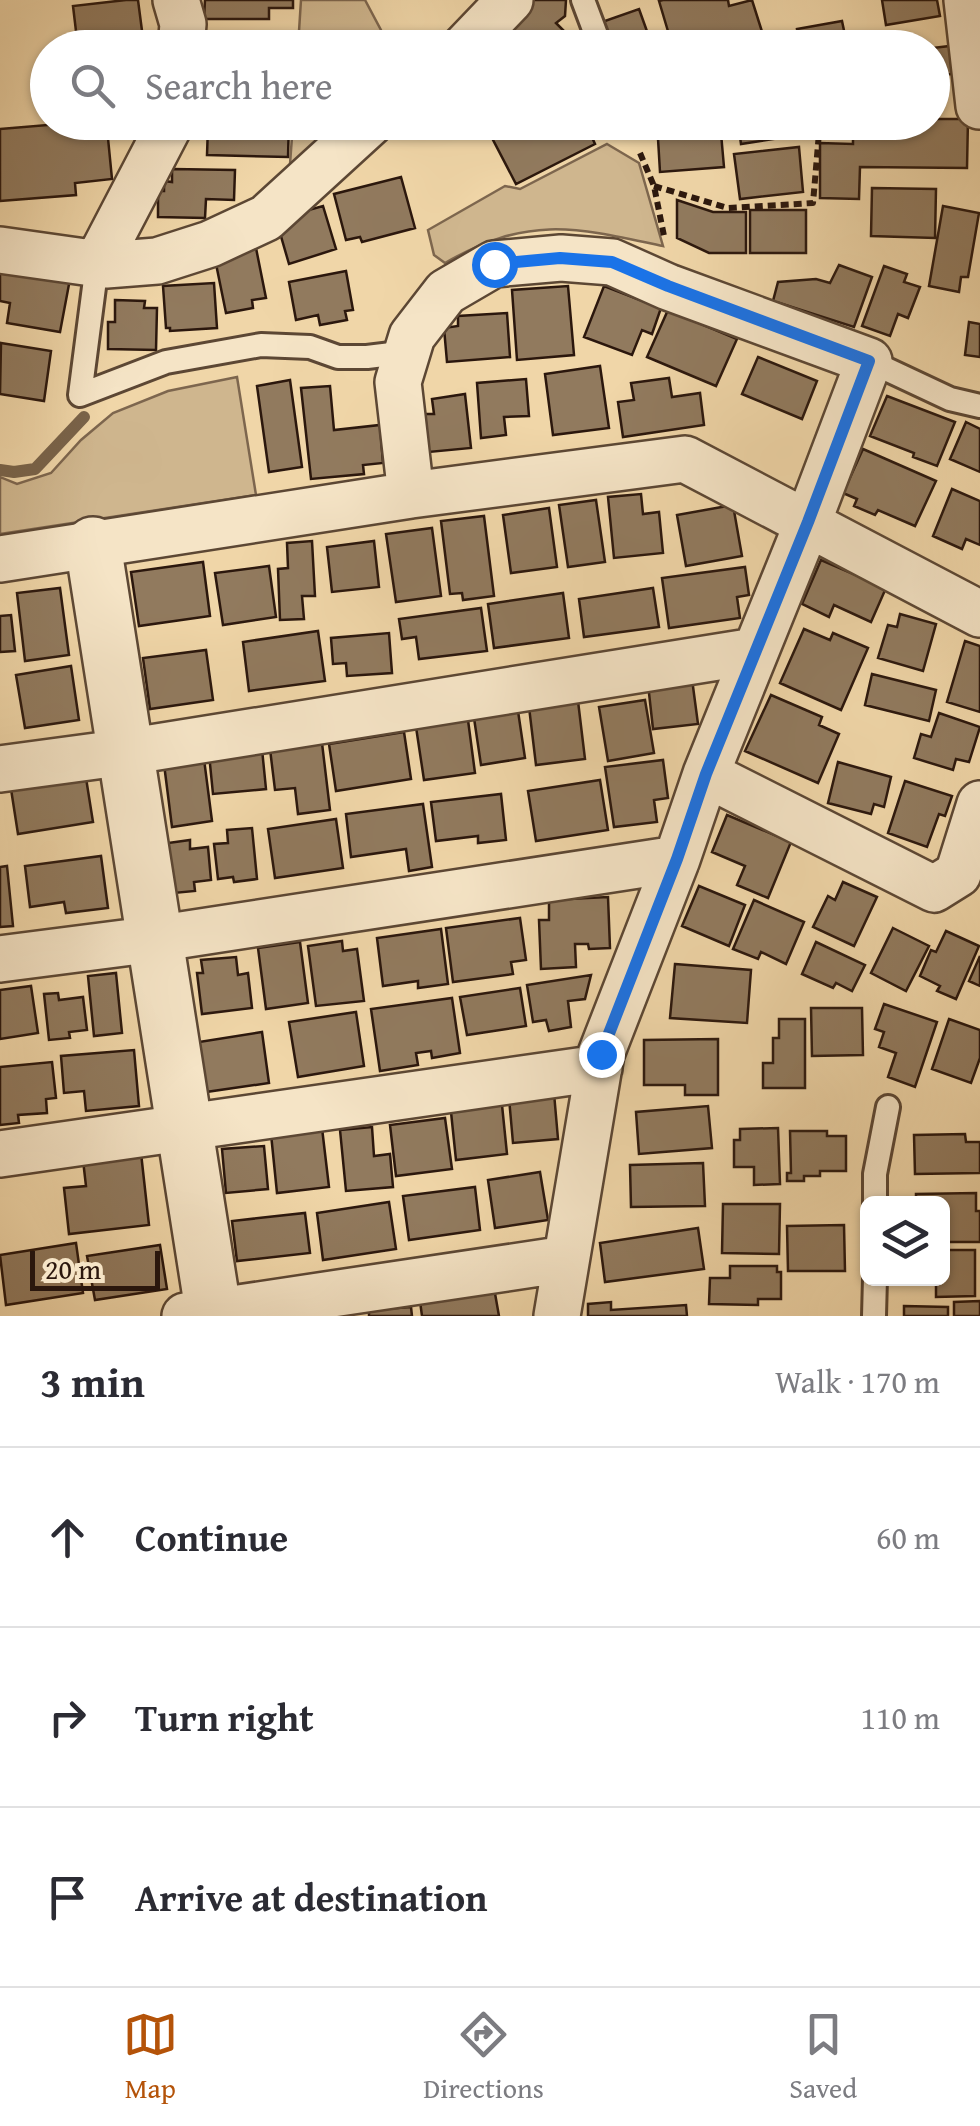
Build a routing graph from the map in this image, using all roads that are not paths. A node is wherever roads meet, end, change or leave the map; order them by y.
1 (176, 0) edge
2 (510, 0) edge
3 (582, 0) edge
4 (967, 0) edge
5 (182, 30) edge
6 (481, 30) edge
7 (594, 30) edge
8 (979, 106) edge
9 (162, 140) edge
10 (350, 140) edge
11 (0, 250) edge
12 (98, 264) junction
13 (408, 352) junction
14 (869, 361) junction
15 (980, 406) edge
16 (410, 494) junction
17 (808, 522) junction
18 (93, 545) junction
19 (0, 558) edge
20 (980, 614) edge
21 (756, 650) junction
22 (126, 752) junction
23 (0, 768) edge
24 (706, 774) junction
25 (980, 804) edge
26 (677, 859) junction
27 (155, 938) junction
28 (0, 960) edge
29 (599, 1068) junction
30 (888, 1107) dead end
31 (185, 1128) junction
32 (0, 1154) edge
33 (875, 1196) edge
34 (566, 1259) junction
35 (874, 1286) edge
36 (204, 1315) edge
37 (557, 1316) edge
38 (874, 1316) edge

1 - 5 street
2 - 6 street
3 - 7 lane
4 - 8 street
9 - 12 street
10 - 12 street
11 - 12 street
12 - 13 lane
13 - 14 street
13 - 16 street
14 - 15 lane
14 - 17 street
16 - 17 street
16 - 18 street
17 - 20 street
17 - 21 street
18 - 19 street
18 - 22 street
21 - 22 street
21 - 24 street
22 - 23 street
22 - 27 street
24 - 25 street
24 - 26 street
26 - 27 street
26 - 29 street
27 - 28 street
27 - 31 street
29 - 31 street
29 - 34 street
30 - 33 lane
31 - 32 street
31 - 36 street
34 - 36 street
34 - 37 street
35 - 38 lane

